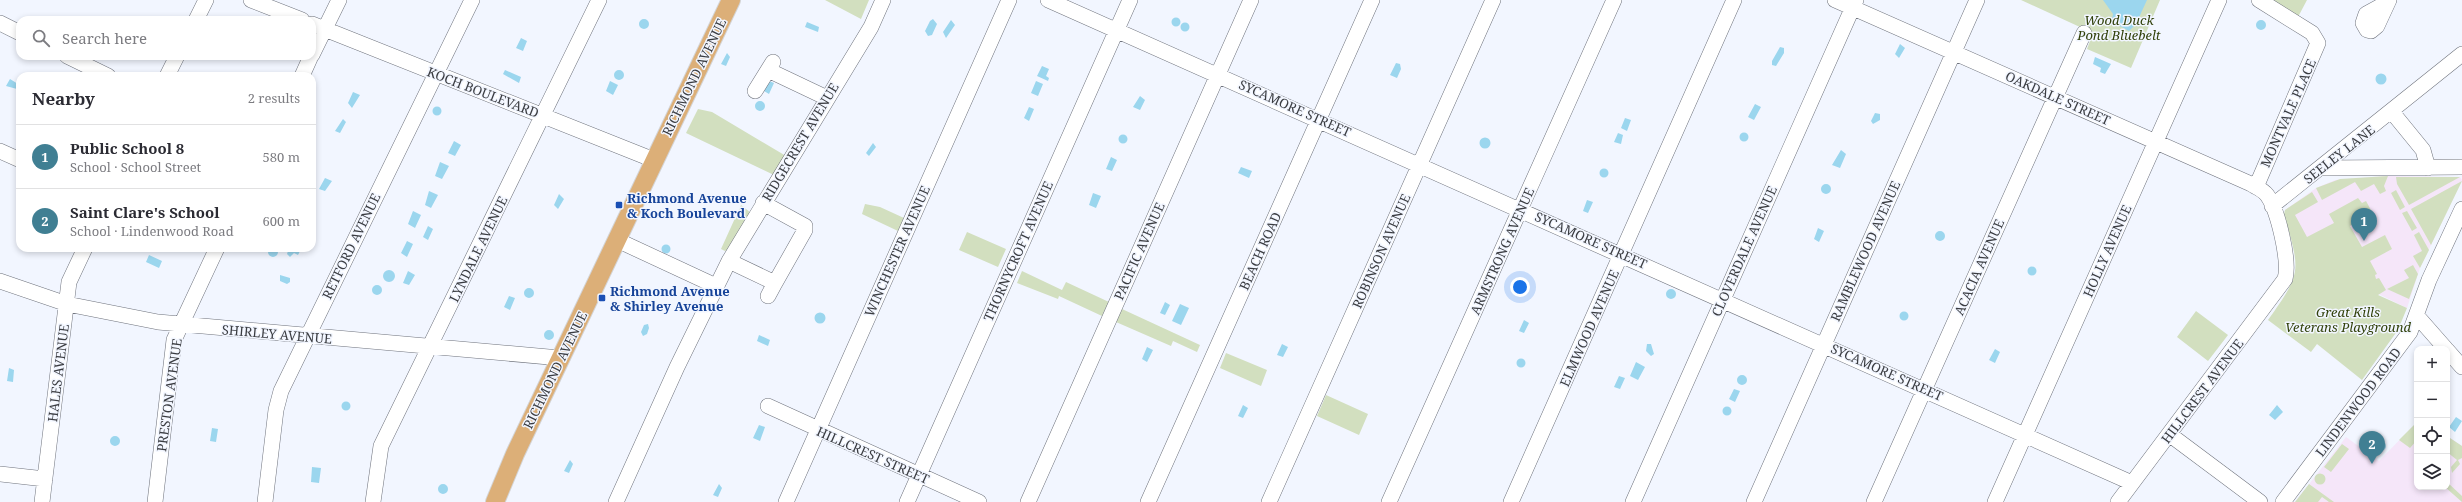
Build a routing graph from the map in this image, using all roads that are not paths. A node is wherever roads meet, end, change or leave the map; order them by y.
1 (206, 0) edge
2 (251, 0) edge
3 (339, 0) edge
4 (472, 0) edge
5 (599, 0) edge
6 (730, 0) edge
7 (883, 0) edge
8 (1009, 0) edge
9 (1048, 0) edge
10 (1130, 0) edge
11 (1251, 0) edge
12 (1372, 0) edge
13 (1493, 0) edge
14 (1614, 0) edge
15 (1734, 0) edge
16 (1835, 0) edge
17 (1977, 0) edge
18 (2219, 0) edge
19 (2259, 0) edge
20 (1854, 4) edge
21 (198, 16) edge
22 (292, 16) edge
23 (0, 23) edge
24 (318, 26) edge
25 (1116, 30) junction
26 (16, 31) edge
27 (2084, 33) dead end
28 (1954, 52) junction
29 (2462, 54) edge
30 (75, 60) edge
31 (176, 60) edge
32 (310, 60) edge
33 (100, 72) edge
34 (169, 72) edge
35 (304, 72) edge
36 (436, 74) junction
37 (1218, 74) junction
38 (755, 91) dead end
39 (2055, 96) junction
40 (827, 98) junction
41 (2392, 112) junction
42 (542, 116) junction
43 (1319, 119) junction
44 (2156, 142) junction
45 (0, 150) edge
46 (16, 158) edge
47 (654, 160) junction
48 (1420, 164) junction
49 (2462, 167) edge
50 (2321, 168) junction
51 (2428, 168) junction
52 (2256, 187) junction
53 (763, 203) junction
54 (2272, 206) junction
55 (1521, 209) junction
56 (2462, 209) edge
57 (617, 240) junction
58 (83, 252) edge
59 (216, 252) edge
60 (1622, 254) junction
61 (729, 261) junction
62 (0, 281) edge
63 (775, 283) junction
64 (716, 286) junction
65 (768, 296) dead end
66 (1723, 299) junction
67 (67, 304) junction
68 (2418, 316) junction
69 (181, 325) junction
70 (307, 337) junction
71 (1824, 344) junction
72 (2444, 346) edge
73 (430, 347) junction
74 (2450, 353) edge
75 (560, 358) junction
76 (2462, 367) edge
77 (1925, 389) junction
78 (768, 406) dead end
79 (818, 430) junction
80 (2026, 434) junction
81 (2169, 434) junction
82 (0, 474) edge
83 (919, 475) junction
84 (45, 479) junction
85 (2132, 483) junction
86 (42, 502) edge
87 (155, 502) edge
88 (265, 502) edge
89 (373, 502) edge
90 (495, 502) edge
91 (616, 502) edge
92 (786, 502) edge
93 (907, 502) edge
94 (979, 502) edge
95 (1028, 502) edge
96 (1148, 502) edge
97 (1269, 502) edge
98 (1389, 502) edge
99 (1511, 502) edge
100 (1632, 502) edge
101 (1754, 502) edge
102 (1874, 502) edge
103 (1995, 502) edge
104 (2118, 502) edge
105 (2260, 502) edge
106 (2283, 502) edge

1 - 21 street
2 - 22 street
3 - 24 street
4 - 36 street, RETFORD AVENUE
5 - 42 street, LYNDALE AVENUE
6 - 47 main road, RICHMOND AVENUE
7 - 40 street, RIDGECREST AVENUE
8 - 79 street, WINCHESTER AVENUE
9 - 25 street, SYCAMORE STREET
10 - 25 street, THORNYCROFT AVENUE
11 - 37 street, PACIFIC AVENUE
12 - 43 street, BEACH ROAD
13 - 48 street, ROBINSON AVENUE
14 - 55 street, ARMSTRONG AVENUE
15 - 60 street, ELMWOOD AVENUE
16 - 20 street, OAKDALE STREET
17 - 28 street, RAMBLEWOOD AVENUE
18 - 44 street, HOLLY AVENUE
19 - 52 street, MONTVALE PLACE
20 - 28 street, OAKDALE STREET
20 - 66 street, CLOVERDALE AVENUE
23 - 26 street
24 - 36 street, KOCH BOULEVARD
25 - 37 street, SYCAMORE STREET
25 - 83 street, THORNYCROFT AVENUE
27 - 39 street, ACACIA AVENUE
28 - 39 street, OAKDALE STREET
28 - 71 street, RAMBLEWOOD AVENUE
29 - 41 street, SEELEY LANE
30 - 33 street
31 - 34 street
32 - 35 street
36 - 42 street, KOCH BOULEVARD
36 - 70 street, RETFORD AVENUE
37 - 43 street, SYCAMORE STREET
37 - 95 street, PACIFIC AVENUE
38 - 40 street
39 - 44 street, OAKDALE STREET
39 - 77 street, ACACIA AVENUE
40 - 53 street, RIDGECREST AVENUE
41 - 50 street, SEELEY LANE
41 - 51 street
42 - 47 street, KOCH BOULEVARD
42 - 73 street, LYNDALE AVENUE
43 - 48 street, SYCAMORE STREET
43 - 96 street, BEACH ROAD
44 - 52 street, OAKDALE STREET
44 - 80 street, HOLLY AVENUE
45 - 46 street
47 - 57 main road, RICHMOND AVENUE
48 - 55 street, SYCAMORE STREET
48 - 97 street, ROBINSON AVENUE
49 - 51 street
50 - 51 street
50 - 54 street, SEELEY LANE
52 - 54 street, OAKDALE STREET
53 - 61 street, RIDGECREST AVENUE
53 - 63 street
54 - 81 street, HILLCREST AVENUE
55 - 60 street, SYCAMORE STREET
55 - 98 street, ARMSTRONG AVENUE
56 - 68 street, LINDENWOOD ROAD
57 - 64 street
57 - 75 main road, RICHMOND AVENUE
58 - 67 street, HALES AVENUE
59 - 69 street, PRESTON AVENUE
60 - 66 street, SYCAMORE STREET
60 - 99 street, ELMWOOD AVENUE
61 - 63 street
61 - 64 street, RIDGECREST AVENUE
62 - 67 street, SHIRLEY AVENUE
63 - 65 street
64 - 91 street, RIDGECREST AVENUE
66 - 71 street, SYCAMORE STREET
66 - 100 street, CLOVERDALE AVENUE
67 - 69 street, SHIRLEY AVENUE
67 - 84 street, HALES AVENUE
68 - 72 street
68 - 106 street, LINDENWOOD ROAD
69 - 70 street, SHIRLEY AVENUE
69 - 87 street, PRESTON AVENUE
70 - 73 street, SHIRLEY AVENUE
70 - 88 street, RETFORD AVENUE
71 - 77 street, SYCAMORE STREET
71 - 101 street, RAMBLEWOOD AVENUE
73 - 75 street, SHIRLEY AVENUE
73 - 89 street, LYNDALE AVENUE
74 - 76 street
75 - 90 main road, RICHMOND AVENUE
77 - 80 street, SYCAMORE STREET
77 - 102 street, ACACIA AVENUE
78 - 79 street, HILLCREST STREET
79 - 83 street, HILLCREST STREET
79 - 92 street, WINCHESTER AVENUE
80 - 85 street, SYCAMORE STREET
80 - 103 street, HOLLY AVENUE
81 - 85 street, HILLCREST AVENUE
81 - 105 street
82 - 84 street
83 - 93 street, THORNYCROFT AVENUE
83 - 94 street, HILLCREST STREET
84 - 86 street, HALES AVENUE
85 - 104 street, HILLCREST AVENUE

